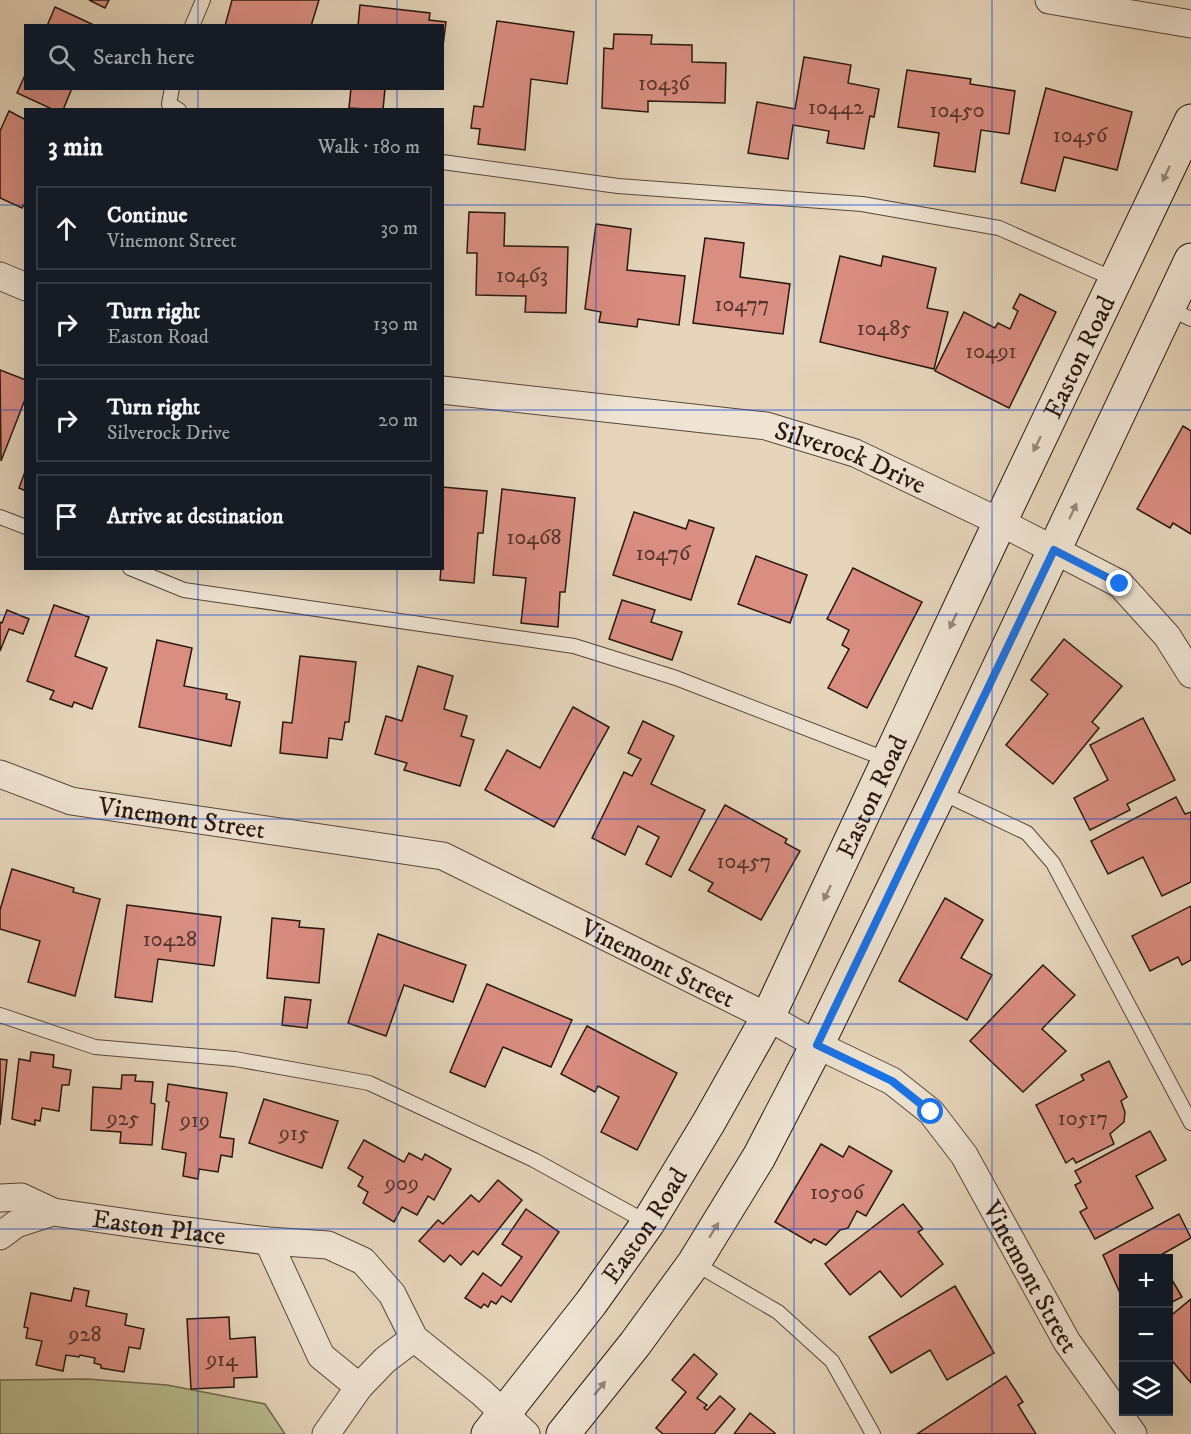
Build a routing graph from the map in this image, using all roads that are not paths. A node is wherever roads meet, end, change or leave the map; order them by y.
1 (203, 0) edge
2 (1049, 0) edge
3 (193, 24) edge
4 (1191, 24) edge
5 (172, 90) edge
6 (176, 108) edge
7 (1191, 121) edge
8 (444, 162) edge
9 (1191, 260) edge
10 (0, 276) edge
11 (1116, 280) junction
12 (24, 286) edge
13 (1180, 314) edge
14 (444, 390) edge
15 (0, 517) edge
16 (1000, 522) junction
17 (24, 526) edge
18 (1054, 550) junction
19 (135, 570) edge
20 (1191, 674) edge
21 (888, 760) junction
22 (0, 774) edge
23 (940, 792) junction
24 (0, 1015) edge
25 (768, 1017) junction
26 (817, 1045) junction
27 (1191, 1123) edge
28 (0, 1198) edge
29 (53, 1212) junction
30 (648, 1223) junction
31 (0, 1236) edge
32 (268, 1241) junction
33 (694, 1263) junction
34 (414, 1338) junction
35 (359, 1387) junction
36 (506, 1427) edge
37 (326, 1434) edge
38 (563, 1434) edge
39 (873, 1434) edge
40 (1132, 1434) edge

1 - 3 lane
2 - 4 street
5 - 6 lane
7 -> 11 main road, Easton Road
8 - 11 lane
9 - 13 main road
10 - 12 street
11 -> 16 main road, Easton Road
18 -> 13 main road
14 - 16 street, Silverock Drive
15 - 17 lane
16 - 18 street, Silverock Drive
16 -> 21 main road, Easton Road
18 - 20 street, Silverock Drive
18 - 23 main road
19 - 21 lane
21 -> 25 main road, Easton Road
22 - 25 street, Vinemont Street
23 - 26 main road
23 - 27 lane
24 - 30 lane
25 - 26 street, Vinemont Street
25 - 30 main road, Easton Road
33 -> 26 main road
26 - 40 street, Vinemont Street
28 - 29 street, Easton Place
29 - 31 street, Easton Place
29 - 32 street, Easton Place
30 - 36 main road, Easton Road
32 - 34 street, Easton Place
32 - 35 street
38 -> 33 main road
33 - 39 lane
34 - 35 street
34 - 36 street, Easton Place
35 - 37 street

